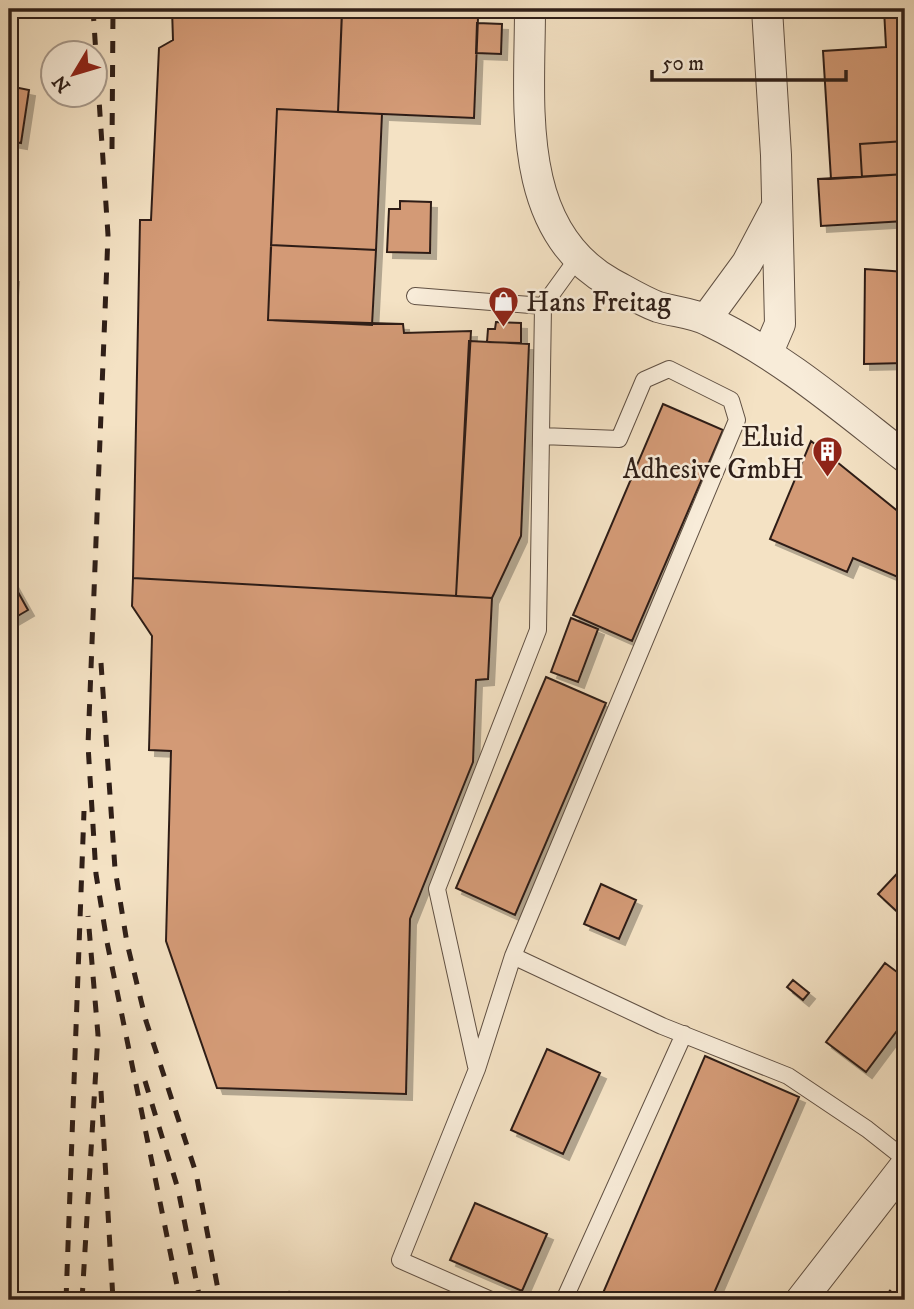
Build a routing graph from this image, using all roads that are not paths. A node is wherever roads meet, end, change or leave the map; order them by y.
1 (530, 9) edge
2 (767, 9) edge
3 (776, 209) junction
4 (577, 259) junction
5 (415, 296) dead end
6 (543, 306) junction
7 (706, 319) junction
8 (768, 352) junction
9 (541, 436) junction
10 (905, 457) edge
11 (513, 956) junction
12 (684, 1034) junction
13 (477, 1069) junction
14 (905, 1159) edge
15 (905, 1166) edge
16 (491, 1300) edge
17 (564, 1300) edge
18 (801, 1300) edge

1 - 4 street
2 - 3 street
3 - 7 street
3 - 8 street
4 - 6 lane
4 - 7 street
5 - 6 lane
6 - 9 lane
7 - 8 street
8 - 10 street
9 - 11 lane
9 - 13 lane
11 - 12 lane
11 - 13 lane
12 - 14 lane
12 - 17 lane
13 - 16 lane
15 - 18 street

